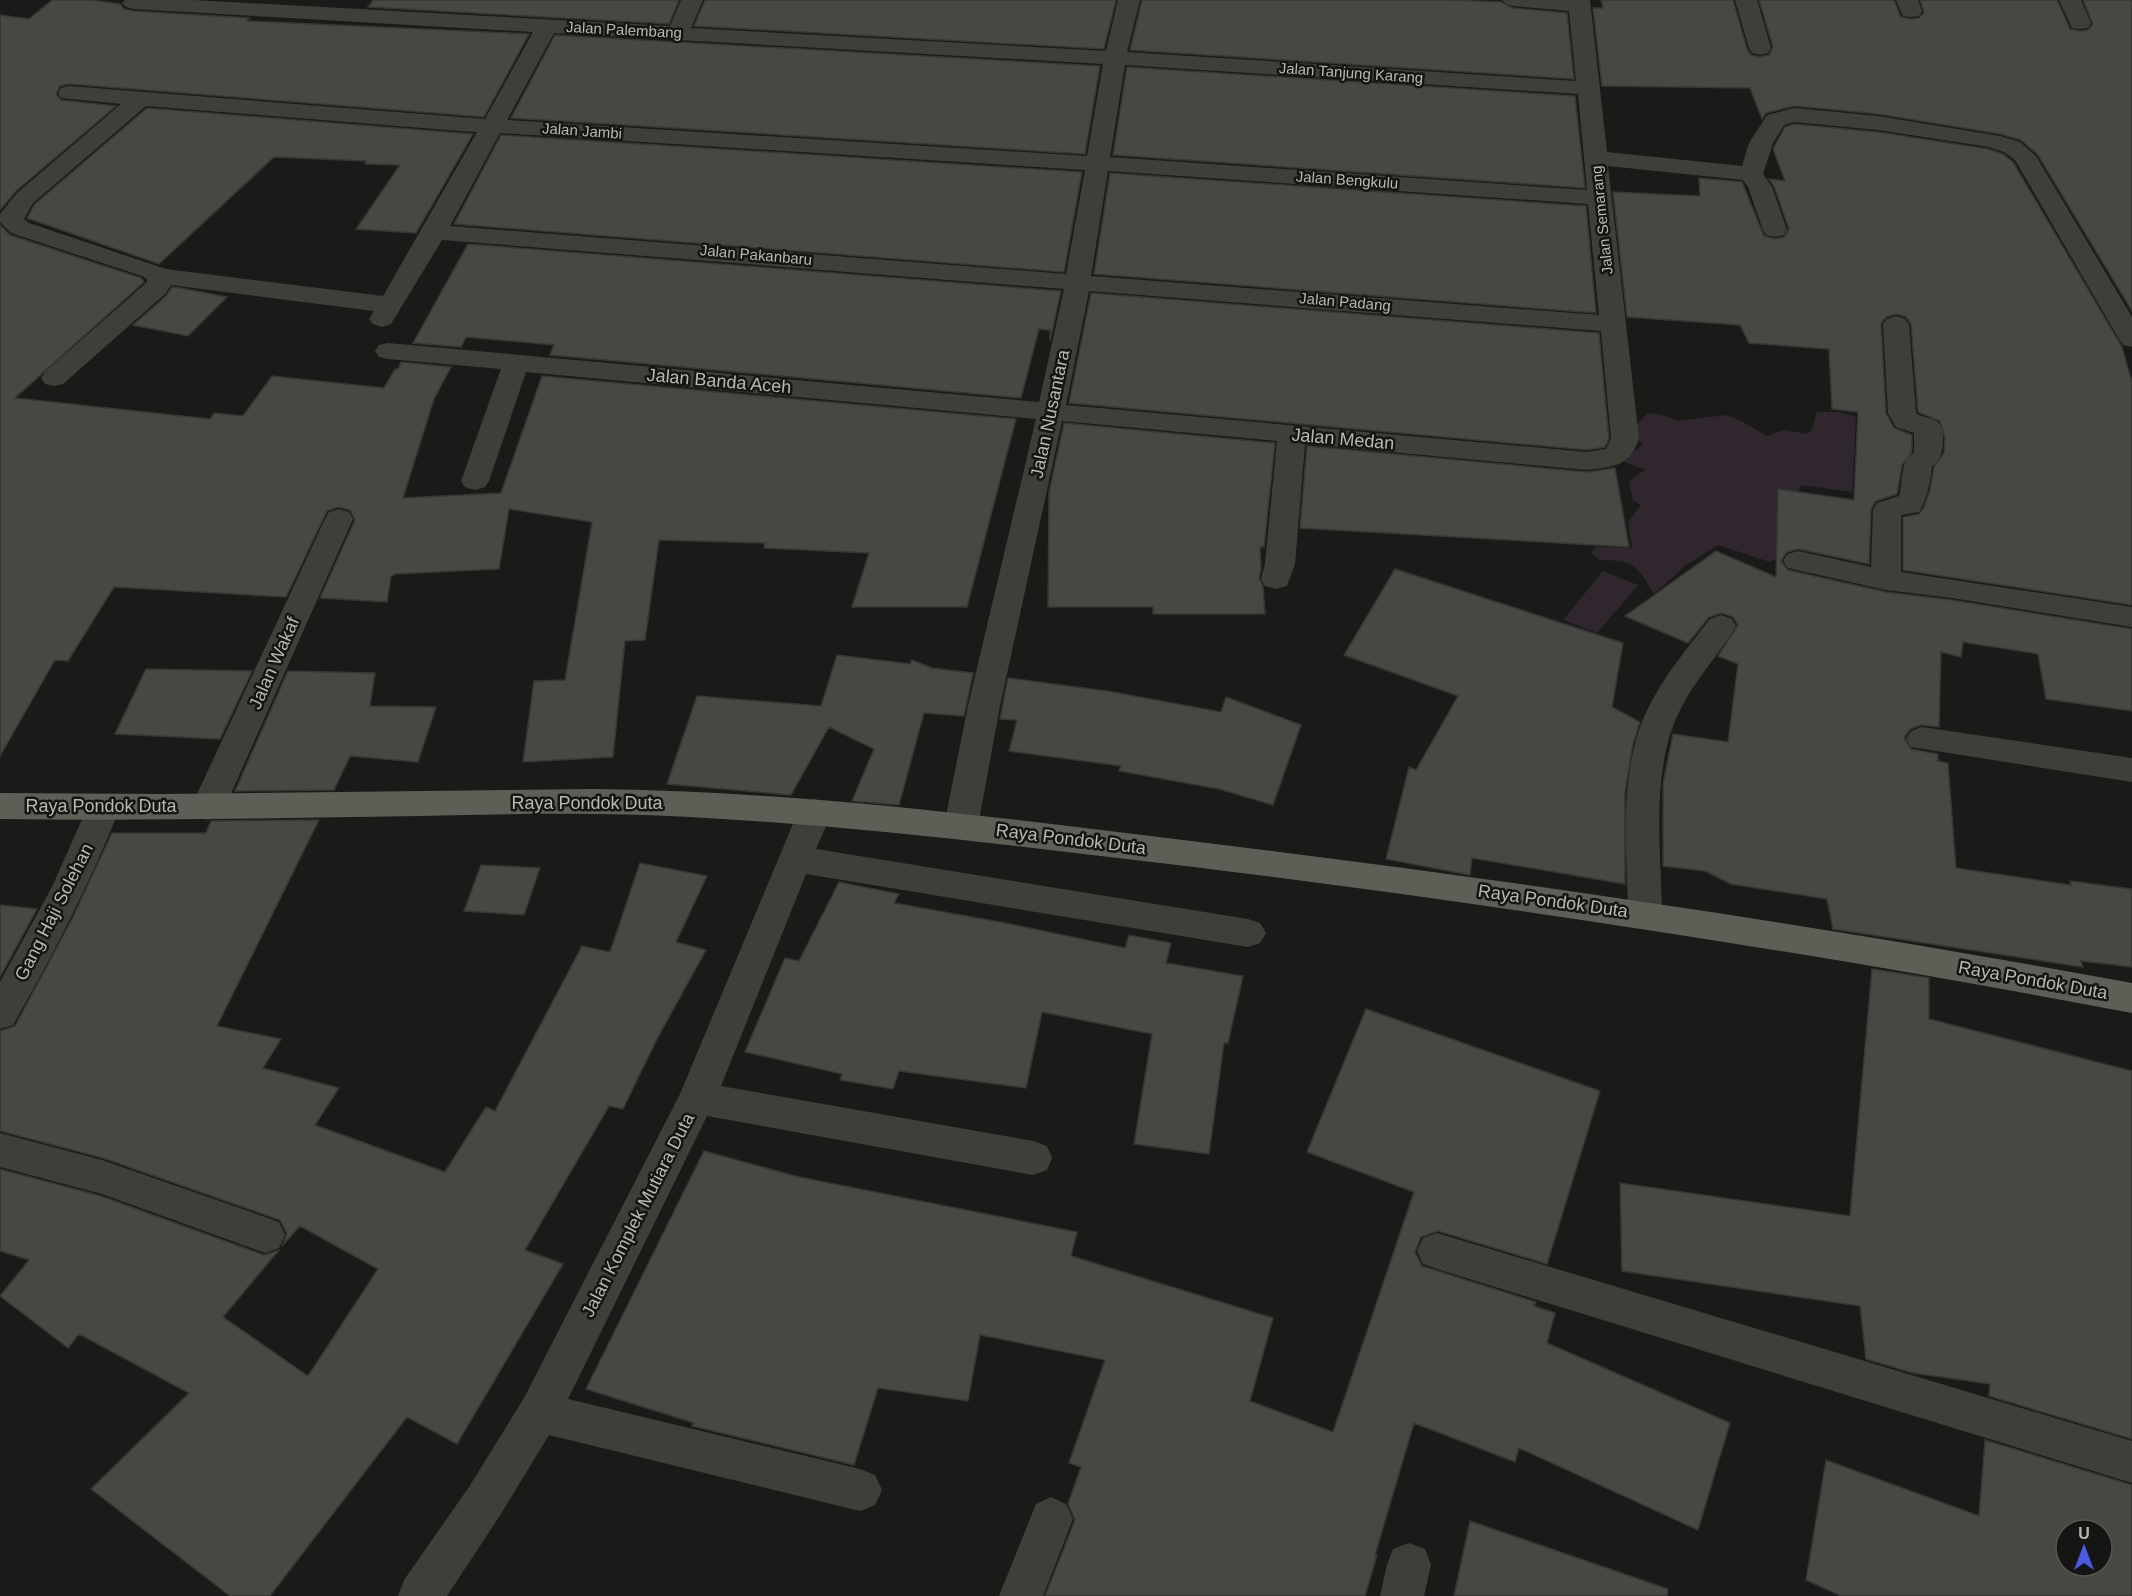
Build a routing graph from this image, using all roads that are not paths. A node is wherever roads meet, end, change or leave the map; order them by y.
1 (457, 0) edge
2 (692, 0) edge
3 (1129, 0) edge
4 (1513, 0) edge
5 (1746, 0) edge
6 (2070, 0) edge
7 (1579, 2) edge
8 (133, 3) dead end
9 (445, 20) junction
10 (2080, 23) dead end
11 (548, 26) junction
12 (678, 33) junction
13 (1760, 48) dead end
14 (1114, 57) junction
15 (1588, 88) junction
16 (69, 93) dead end
17 (139, 100) junction
18 (493, 126) junction
19 (1595, 158) junction
20 (1095, 164) junction
21 (1751, 174) junction
22 (1599, 198) junction
23 (1775, 230) dead end
24 (434, 232) junction
25 (160, 276) junction
26 (1078, 280) junction
27 (1613, 324) junction
28 (1896, 324) dead end
29 (2132, 338) edge
30 (388, 351) dead end
31 (516, 363) junction
32 (54, 378) dead end
33 (1051, 411) junction
34 (1292, 434) junction
35 (1625, 439) joint
36 (475, 480) dead end
37 (339, 519) dead end
38 (1798, 561) dead end
39 (1276, 579) dead end
40 (1886, 580) junction
41 (2132, 617) edge
42 (1721, 626) dead end
43 (1922, 739) dead end
44 (2132, 770) edge
45 (0, 806) edge
46 (208, 807) junction
47 (103, 808) junction
48 (814, 812) junction
49 (961, 826) junction
50 (795, 860) junction
51 (1645, 914) junction
52 (1248, 933) dead end
53 (2132, 998) edge
54 (0, 1014) edge
55 (697, 1098) junction
56 (0, 1150) edge
57 (1033, 1158) dead end
58 (266, 1234) dead end
59 (1437, 1251) dead end
60 (539, 1412) junction
61 (2132, 1462) edge
62 (860, 1490) dead end
63 (1051, 1520) dead end
64 (420, 1596) edge
65 (1021, 1596) edge

1 - 9 street
2 - 12 street
3 - 14 street, Jalan Nusantara
4 - 7 street
5 - 13 street
6 - 10 street
7 - 15 street, Jalan Semarang
8 - 9 street, Jalan Palembang
9 - 11 street, Jalan Palembang
11 - 12 street, Jalan Palembang
11 - 18 street
12 - 14 street, Jalan Palembang
14 - 15 street, Jalan Tanjung Karang
14 - 20 street, Jalan Nusantara
15 - 19 street, Jalan Semarang
16 - 17 street, Jalan Jambi
17 - 18 street, Jalan Jambi
17 - 25 street
18 - 20 street, Jalan Jambi
18 - 24 street
19 - 21 street
19 - 22 street, Jalan Semarang
20 - 22 street, Jalan Bengkulu
20 - 26 street, Jalan Nusantara
21 - 23 street
21 - 29 street
22 - 27 street, Jalan Semarang
24 - 25 street
24 - 26 street, Jalan Pakanbaru
25 - 32 street
26 - 27 street, Jalan Padang
26 - 33 street, Jalan Nusantara
27 - 35 street, Jalan Semarang
28 - 40 street
30 - 31 street, Jalan Banda Aceh
31 - 33 street, Jalan Banda Aceh
31 - 36 street
33 - 34 street, Jalan Medan
33 - 49 street, Jalan Nusantara
34 - 35 street, Jalan Medan
34 - 39 street
37 - 46 street, Jalan Wakaf
38 - 40 street
40 - 41 street
42 - 51 street
43 - 44 street
45 - 47 main road, Raya Pondok Duta
46 - 47 main road, Raya Pondok Duta
46 - 48 main road, Raya Pondok Duta
47 - 54 street, Gang Haji Solehan
48 - 49 main road, Raya Pondok Duta
48 - 50 street, Jalan Komplek Mutiara Duta
49 - 51 main road, Raya Pondok Duta
50 - 52 street
50 - 55 street, Jalan Komplek Mutiara Duta
51 - 53 main road, Raya Pondok Duta
55 - 57 street
55 - 60 street, Jalan Komplek Mutiara Duta
56 - 58 street
59 - 61 street
60 - 62 street
60 - 64 street, Jalan Komplek Mutiara Duta
63 - 65 street

